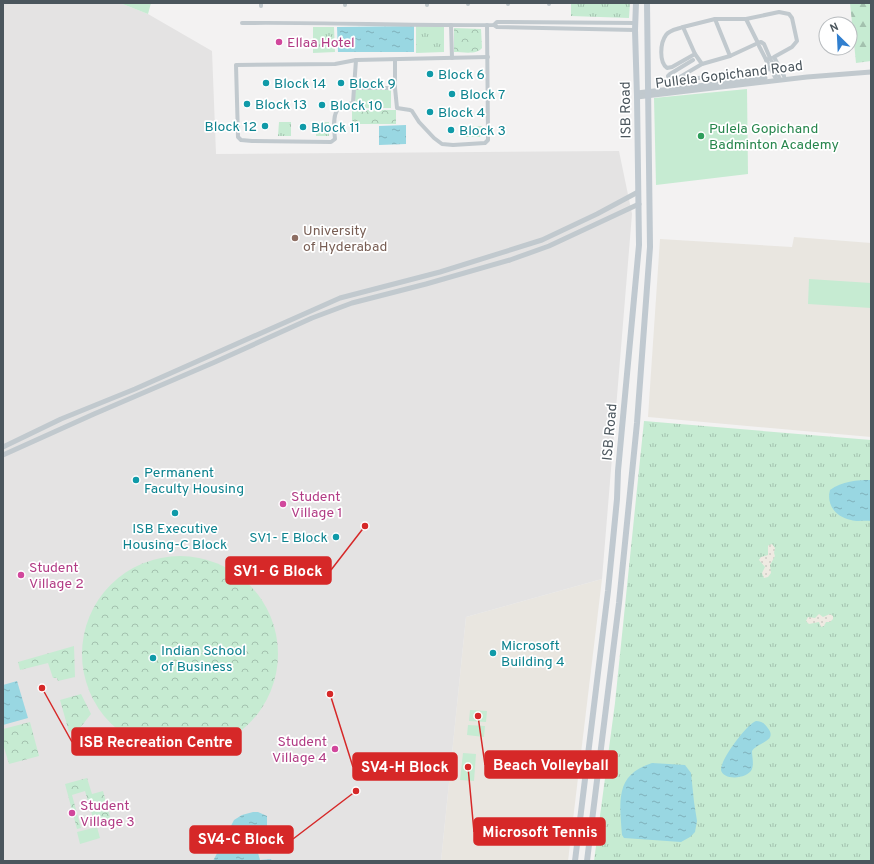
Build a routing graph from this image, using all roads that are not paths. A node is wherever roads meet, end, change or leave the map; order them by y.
1 (636, 3) edge
2 (647, 3) edge
3 (746, 18) junction
4 (715, 19) junction
5 (242, 23) dead end
6 (451, 25) junction
7 (487, 25) junction
8 (635, 26) junction
9 (683, 27) junction
10 (758, 45) junction
11 (695, 54) junction
12 (730, 56) junction
13 (488, 57) junction
14 (452, 58) junction
15 (770, 58) junction
16 (356, 60) junction
17 (395, 60) junction
18 (693, 60) dead end
19 (702, 64) junction
20 (771, 69) junction
21 (871, 71) edge
22 (783, 77) junction
23 (680, 80) junction
24 (738, 83) junction
25 (354, 88) junction
26 (395, 88) junction
27 (647, 94) junction
28 (637, 95) junction
29 (638, 192) junction
30 (639, 204) junction
31 (3, 447) edge
32 (3, 455) edge
33 (575, 861) edge
34 (588, 861) edge

1 - 8 main road, ISB Road
2 - 27 main road, ISB Road
3 - 4 street
3 - 10 street
3 - 15 street
4 - 9 street
4 - 12 street
5 - 6 street
6 - 7 street
6 - 14 street
7 - 8 street
7 - 13 street
8 - 28 main road, ISB Road
9 - 11 street
9 - 11 street
10 - 12 street
10 - 15 street
11 - 19 street
12 - 19 street
13 - 14 street
13 - 26 street
14 - 17 street
15 - 20 street
15 - 22 street
16 - 17 street
16 - 25 street
16 - 25 street
17 - 26 street
18 - 23 street
19 - 23 street
20 - 22 street
20 - 23 street
21 - 22 street, Pullela Gopichand Road
22 - 24 street, Pullela Gopichand Road
22 - 24 street, Pullela Gopichand Road
24 - 27 street, Pullela Gopichand Road
25 - 26 street
27 - 28 street, Pullela Gopichand Road
27 - 34 main road, ISB Road
28 - 29 main road, ISB Road
29 - 30 main road, ISB Road
29 - 31 street
30 - 32 street
30 - 33 main road, ISB Road

